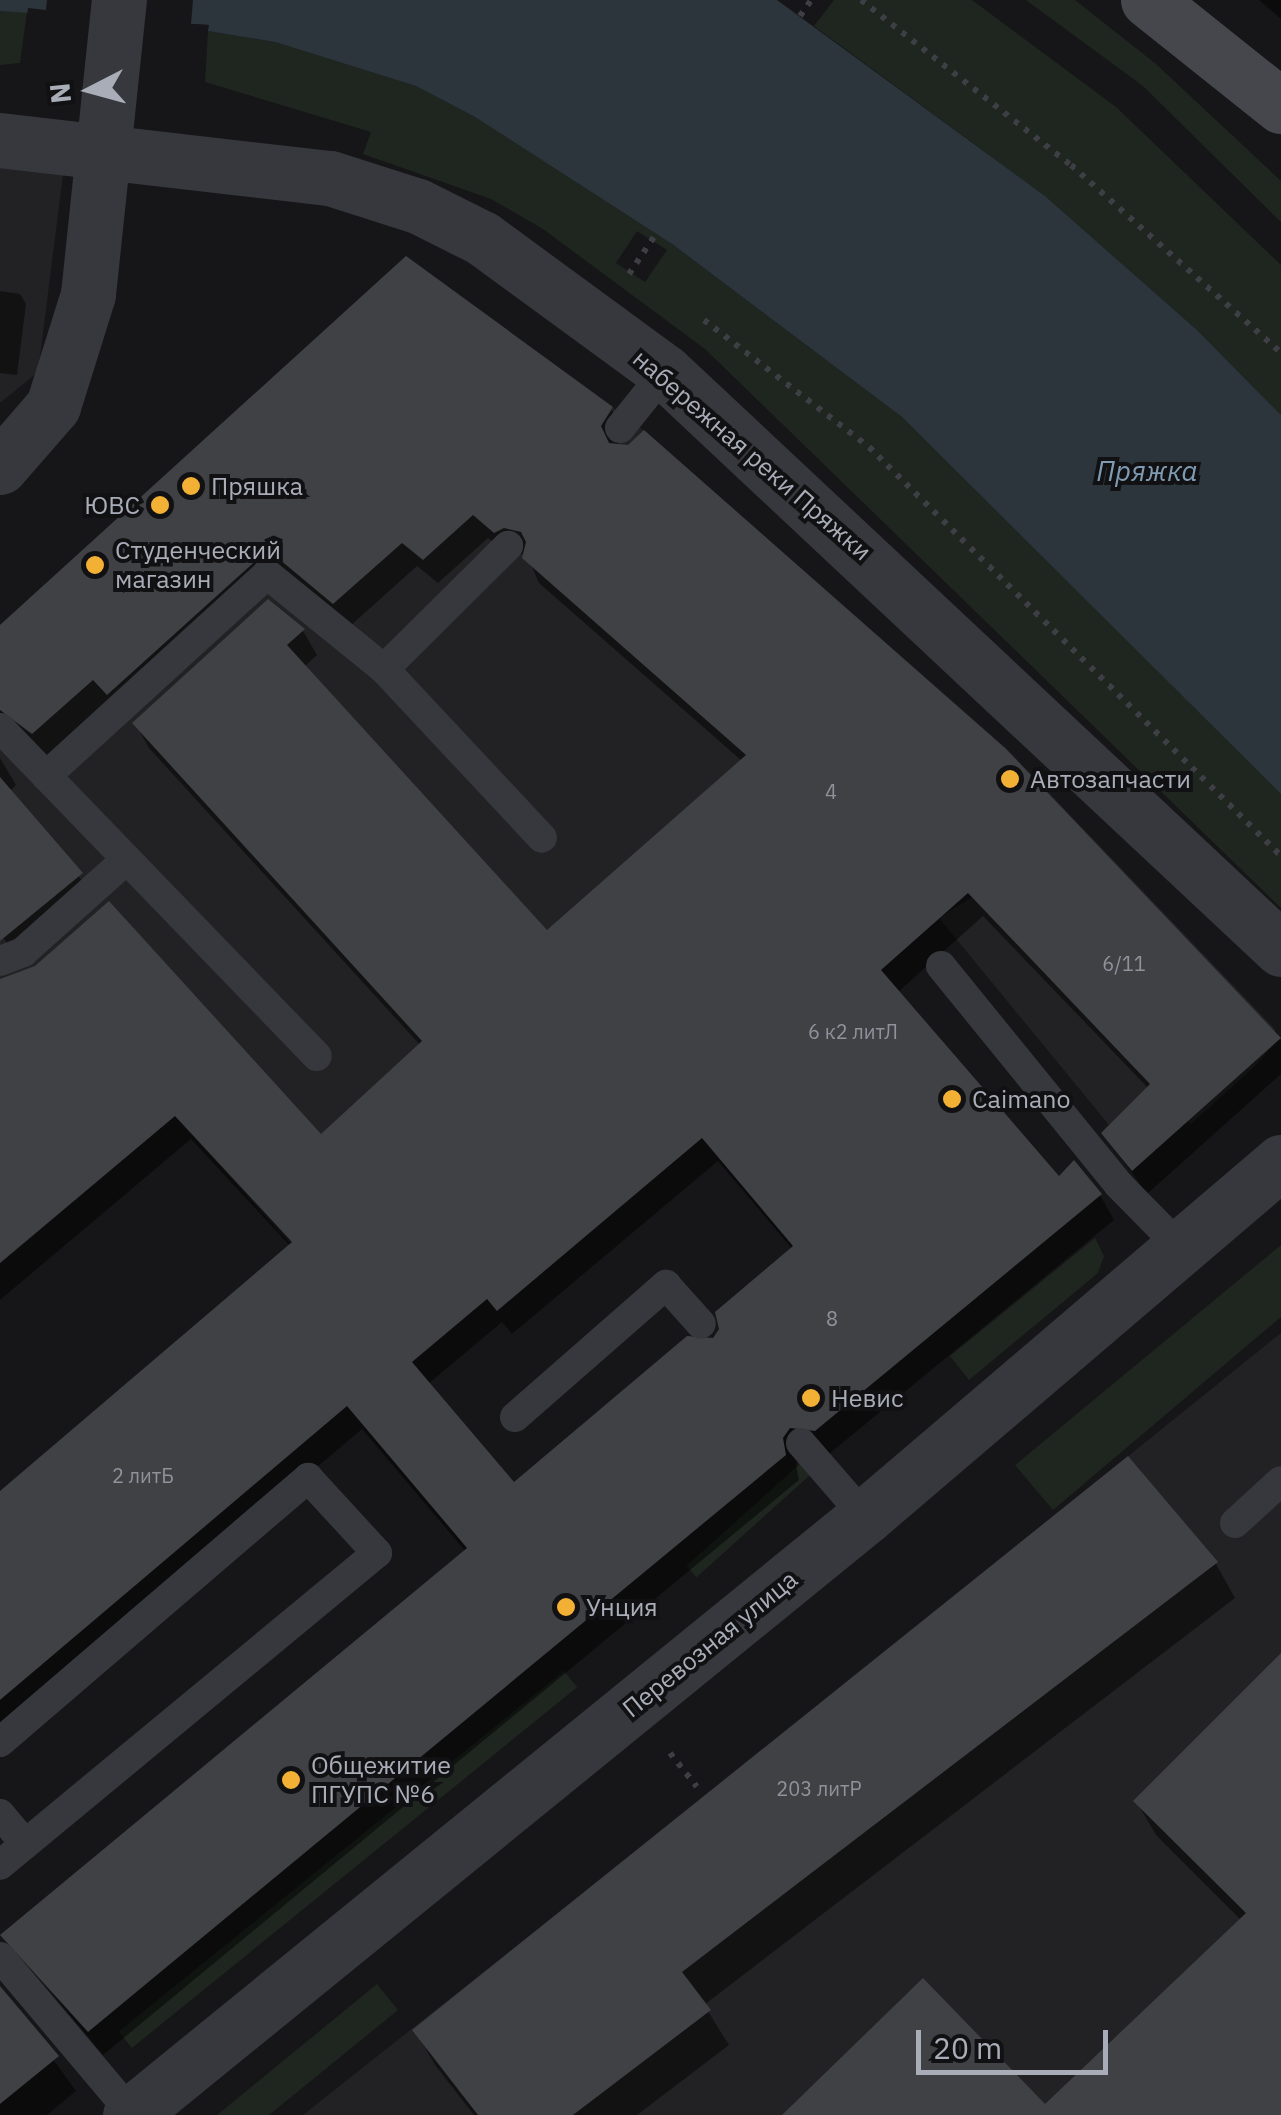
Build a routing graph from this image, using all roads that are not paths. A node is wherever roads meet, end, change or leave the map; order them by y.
1 (118, 0) edge
2 (1148, 0) edge
3 (1281, 106) edge
4 (0, 140) edge
5 (104, 148) junction
6 (665, 372) junction
7 (620, 428) dead end
8 (0, 467) edge
9 (508, 546) dead end
10 (384, 668) junction
11 (0, 728) edge
12 (46, 776) junction
13 (542, 838) dead end
14 (126, 860) junction
15 (1281, 949) edge
16 (0, 961) edge
17 (941, 966) dead end
18 (317, 1056) dead end
19 (1281, 1162) edge
20 (1180, 1247) junction
21 (702, 1324) dead end
22 (516, 1417) dead end
23 (801, 1443) dead end
24 (1281, 1481) edge
25 (865, 1518) junction
26 (1235, 1523) dead end
27 (0, 1742) edge
28 (0, 1814) edge
29 (25, 1844) junction
30 (0, 1865) edge
31 (0, 1957) edge
32 (131, 2114) edge

1 - 5 street
2 - 3 main road
4 - 5 street, набережная реки Пряжки
5 - 6 street, набережная реки Пряжки
5 - 8 street
6 - 7 lane
6 - 15 street, набережная реки Пряжки
9 - 10 lane
10 - 12 lane
10 - 13 lane
11 - 12 lane
12 - 14 lane
14 - 16 lane
14 - 18 lane
17 - 20 lane
19 - 20 street, Перевозная улица
20 - 25 street, Перевозная улица
21 - 22 lane
23 - 25 lane
24 - 26 lane
25 - 32 street, Перевозная улица
27 - 29 lane
28 - 29 lane
29 - 30 lane
31 - 32 lane

